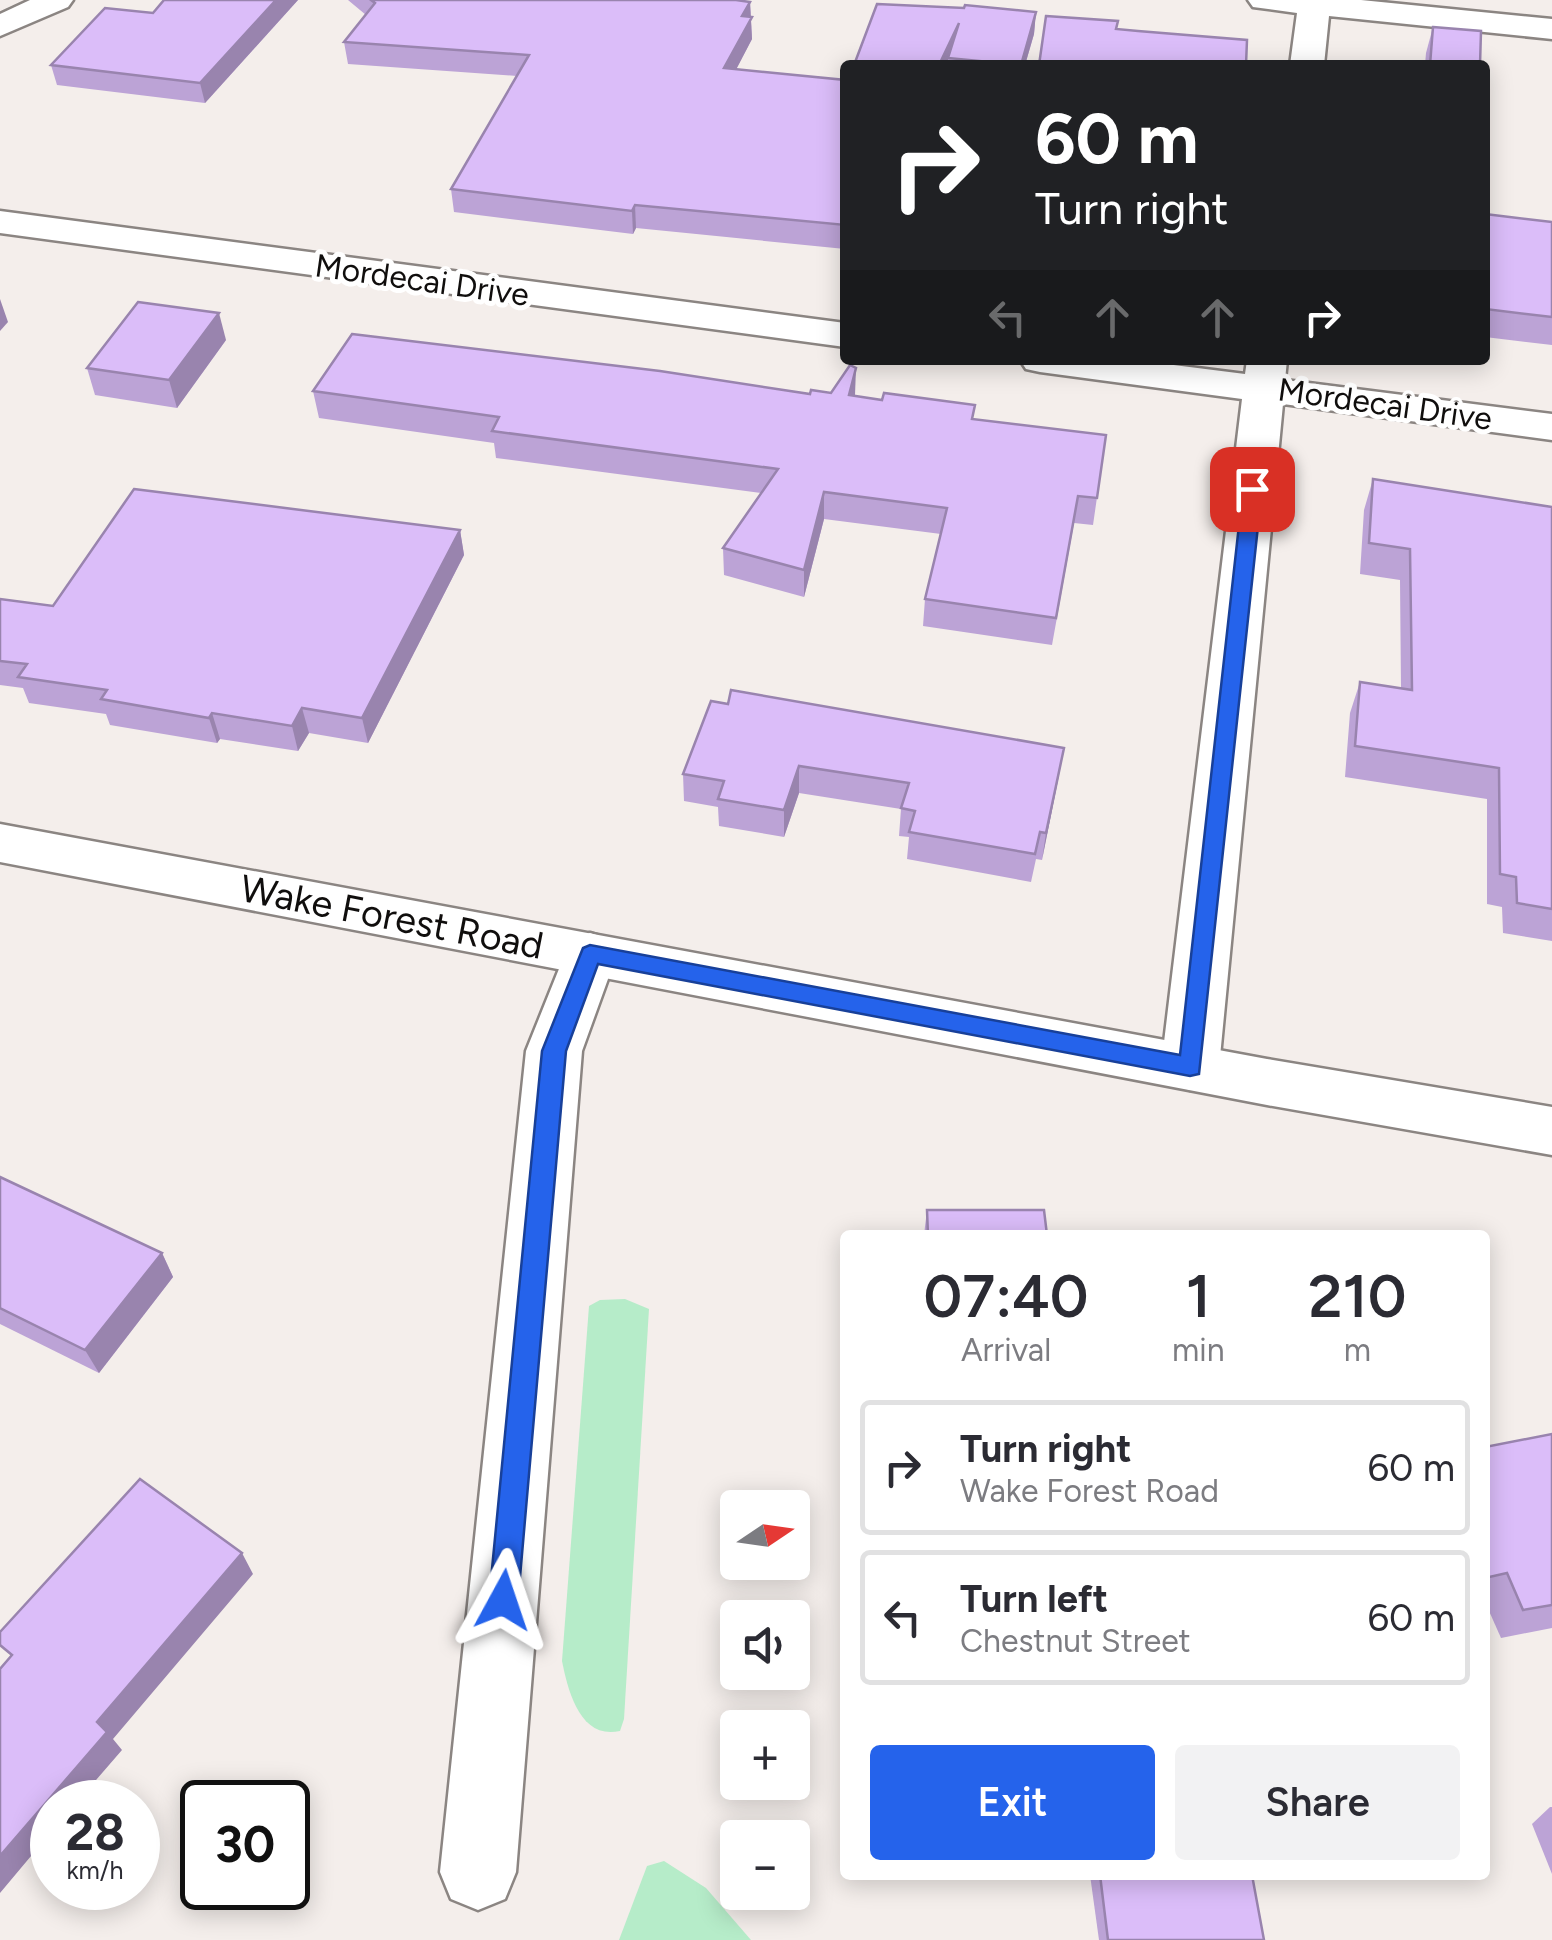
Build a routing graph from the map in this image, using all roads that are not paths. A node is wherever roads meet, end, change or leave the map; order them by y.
1 (58, 0) edge
2 (1264, 0) edge
3 (1314, 5) junction
4 (0, 26) edge
5 (1552, 30) edge
6 (1308, 60) edge
7 (0, 222) edge
8 (840, 334) edge
9 (1120, 365) edge
10 (1265, 374) edge
11 (1552, 427) edge
12 (0, 843) edge
13 (590, 954) junction
14 (1190, 1067) junction
15 (1552, 1131) edge
16 (478, 1872) dead end

1 - 4 street
2 - 3 street
3 - 5 street
3 - 6 street
7 - 8 street, Mordecai Drive
9 - 10 street, Mordecai Drive
10 - 11 street, Mordecai Drive
10 - 14 street
12 - 13 street, Wake Forest Road
13 - 14 street, Wake Forest Road
13 - 16 street
14 - 15 street, Wake Forest Road

